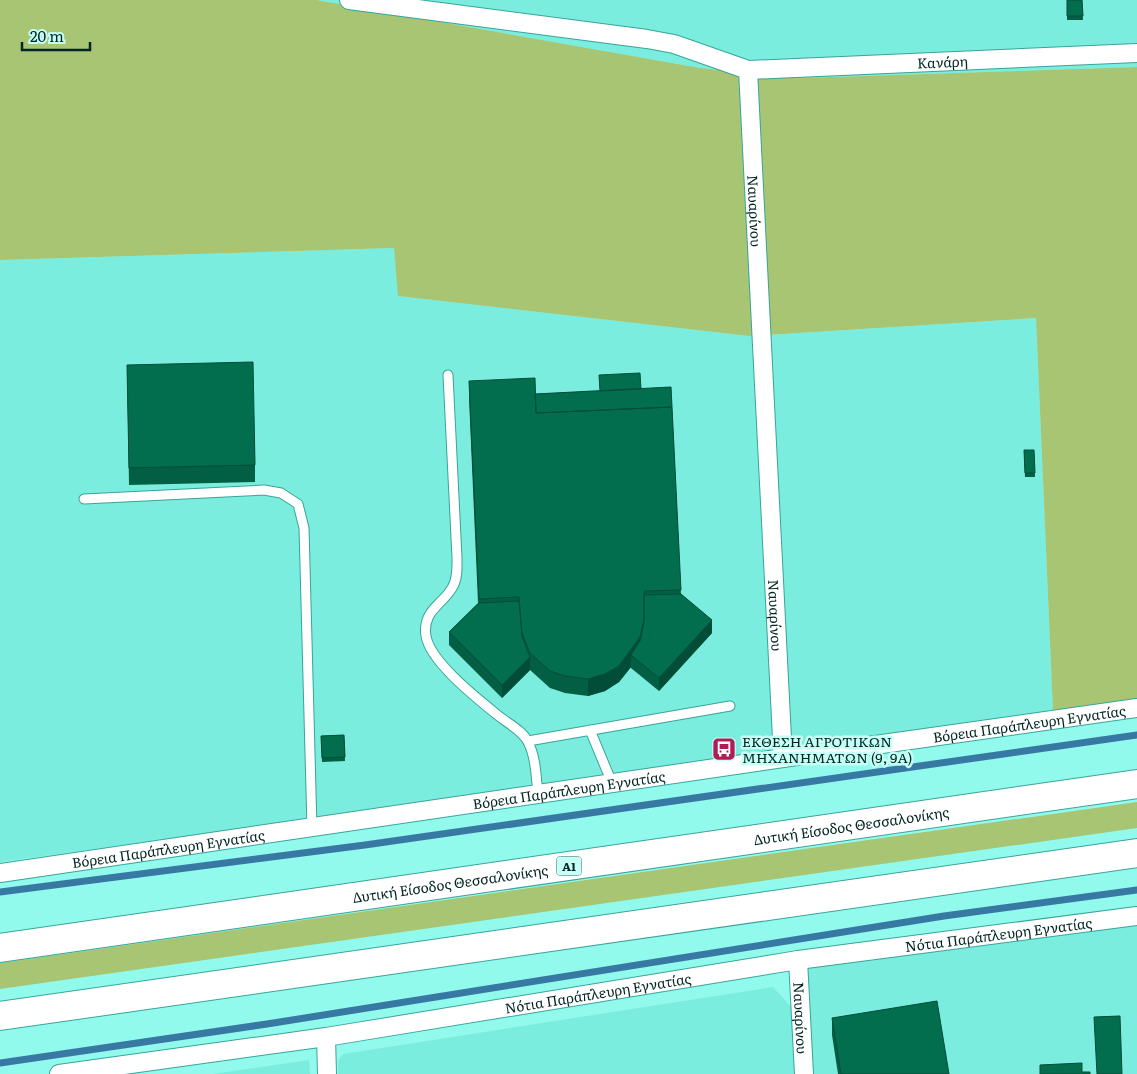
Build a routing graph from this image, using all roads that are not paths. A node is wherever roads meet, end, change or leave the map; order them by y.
1 (349, 0) edge
2 (1137, 53) edge
3 (748, 70) junction
4 (448, 375) dead end
5 (84, 499) dead end
6 (730, 706) dead end
7 (1137, 708) edge
8 (590, 730) junction
9 (528, 741) junction
10 (783, 758) junction
11 (612, 784) junction
12 (1137, 784) edge
13 (538, 794) junction
14 (312, 828) junction
15 (1137, 853) edge
16 (0, 873) edge
17 (1137, 916) edge
18 (0, 948) edge
19 (798, 960) junction
20 (0, 1016) edge
21 (326, 1037) junction
22 (108, 1071) edge
23 (58, 1074) edge
24 (327, 1074) edge
25 (804, 1074) edge

1 - 3 street
2 - 3 street, Κανάρη
3 - 10 street, Ναυαρίνου
4 - 9 lane
5 - 14 lane
6 - 8 lane
7 - 10 street, Βόρεια Παράπλευρη Εγνατίας
8 - 9 lane
8 - 11 lane
9 - 13 lane
10 - 11 street, Βόρεια Παράπλευρη Εγνατίας
11 - 13 street, Βόρεια Παράπλευρη Εγνατίας
12 - 18 highway, Δυτική Είσοδος Θεσσαλονίκης / Α1
13 - 14 street, Βόρεια Παράπλευρη Εγνατίας
14 - 16 street, Βόρεια Παράπλευρη Εγνατίας
15 - 20 highway
17 - 19 street, Νότια Παράπλευρη Εγνατίας
19 - 21 street, Νότια Παράπλευρη Εγνατίας
19 - 25 street, Ναυαρίνου
21 - 22 street, Νότια Παράπλευρη Εγνατίας
21 - 24 street
22 - 23 street, Νότια Παράπλευρη Εγνατίας

